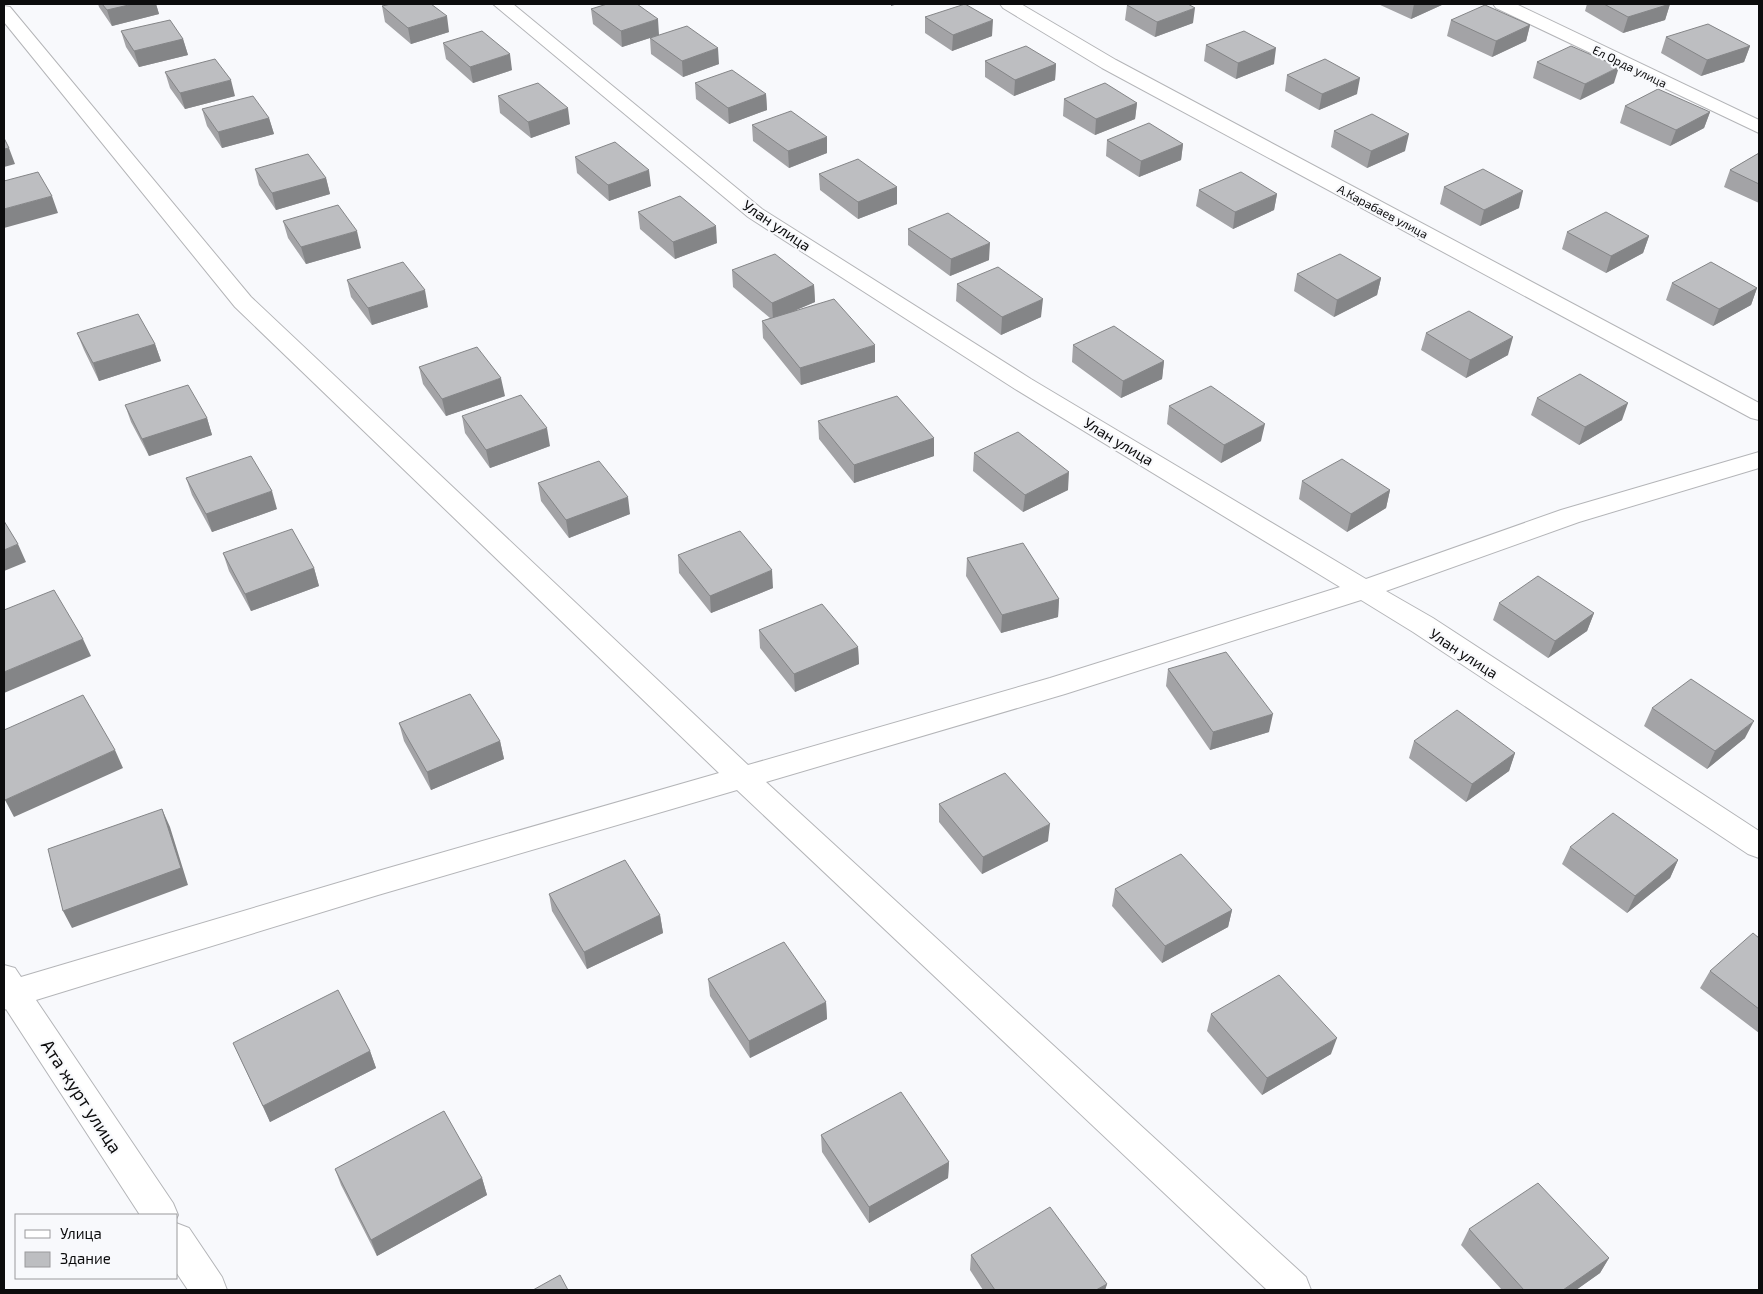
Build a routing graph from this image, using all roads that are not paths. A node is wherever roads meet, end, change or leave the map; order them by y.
1 (502, 4) edge
2 (1009, 4) edge
3 (1502, 4) edge
4 (4, 11) edge
5 (1759, 127) edge
6 (1759, 413) edge
7 (1759, 460) edge
8 (1364, 589) junction
9 (743, 778) junction
10 (1759, 846) edge
11 (7, 989) edge
12 (159, 1214) edge
13 (178, 1243) edge
14 (209, 1290) edge
15 (1293, 1290) edge

1 - 8 street, Улан улица
2 - 6 street, А.Карабаев улица
3 - 5 street, Ел Орда улица
4 - 9 street
7 - 8 street
8 - 9 street
8 - 10 street, Улан улица
9 - 11 street
9 - 15 street
11 - 12 street, Ата журт улица
13 - 14 street

